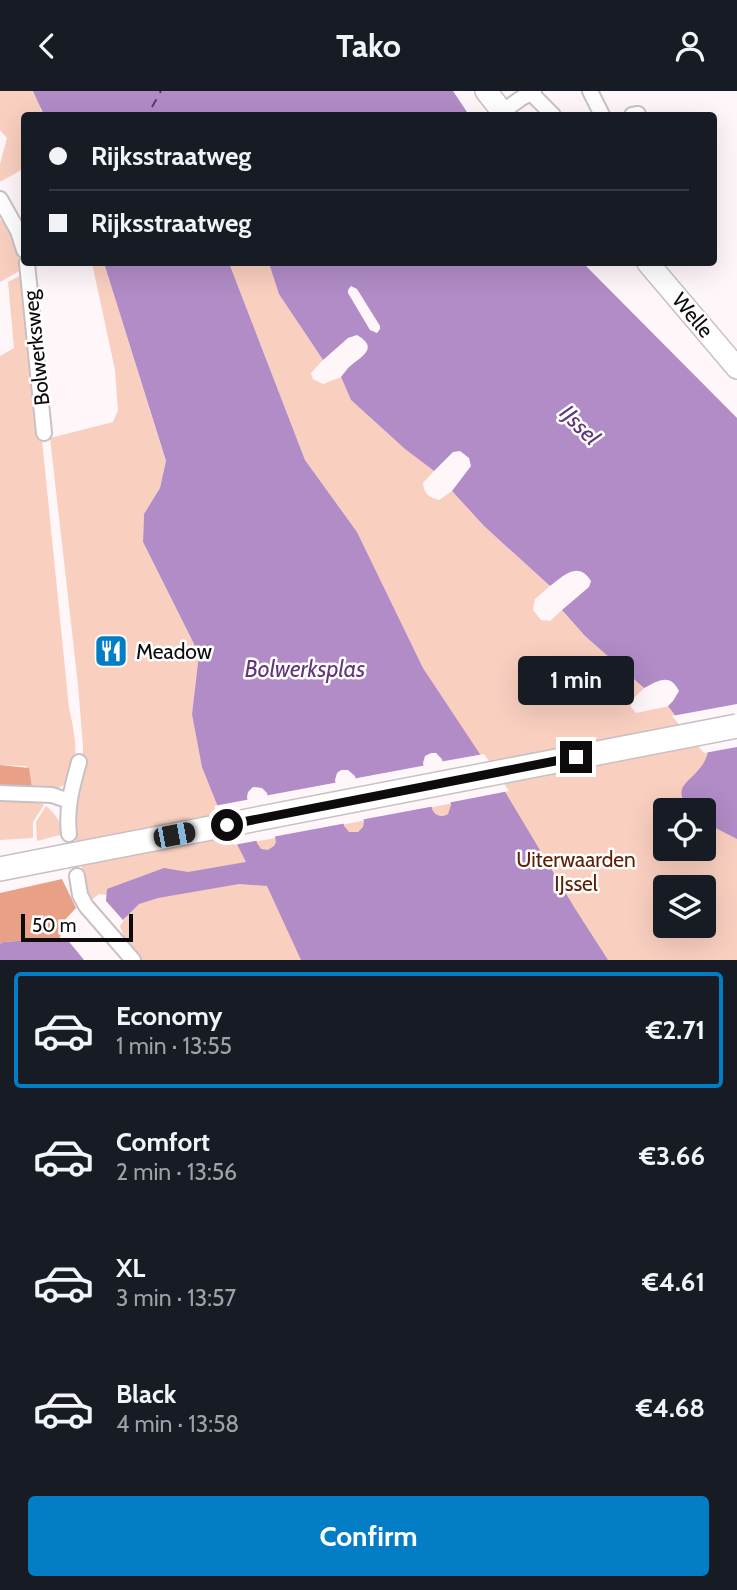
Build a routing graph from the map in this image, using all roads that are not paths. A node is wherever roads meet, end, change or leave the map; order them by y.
1 (486, 91) edge
2 (590, 91) edge
3 (533, 92) edge
4 (502, 112) edge
5 (507, 112) edge
6 (550, 112) edge
7 (600, 112) edge
8 (0, 199) edge
9 (21, 240) edge
10 (27, 266) edge
11 (651, 266) edge
12 (737, 368) edge
13 (44, 433) dead end
14 (737, 726) edge
15 (79, 762) dead end
16 (0, 793) edge
17 (69, 801) junction
18 (71, 855) junction
19 (0, 869) edge
20 (133, 960) edge

1 - 4 street
2 - 7 street
3 - 5 street
3 - 6 street
8 - 9 street
10 - 13 street, Bolwerksweg
11 - 12 street, Welle
14 - 18 main road, bridge
15 - 17 street
16 - 17 street
17 - 18 street
18 - 19 main road
18 - 20 street

